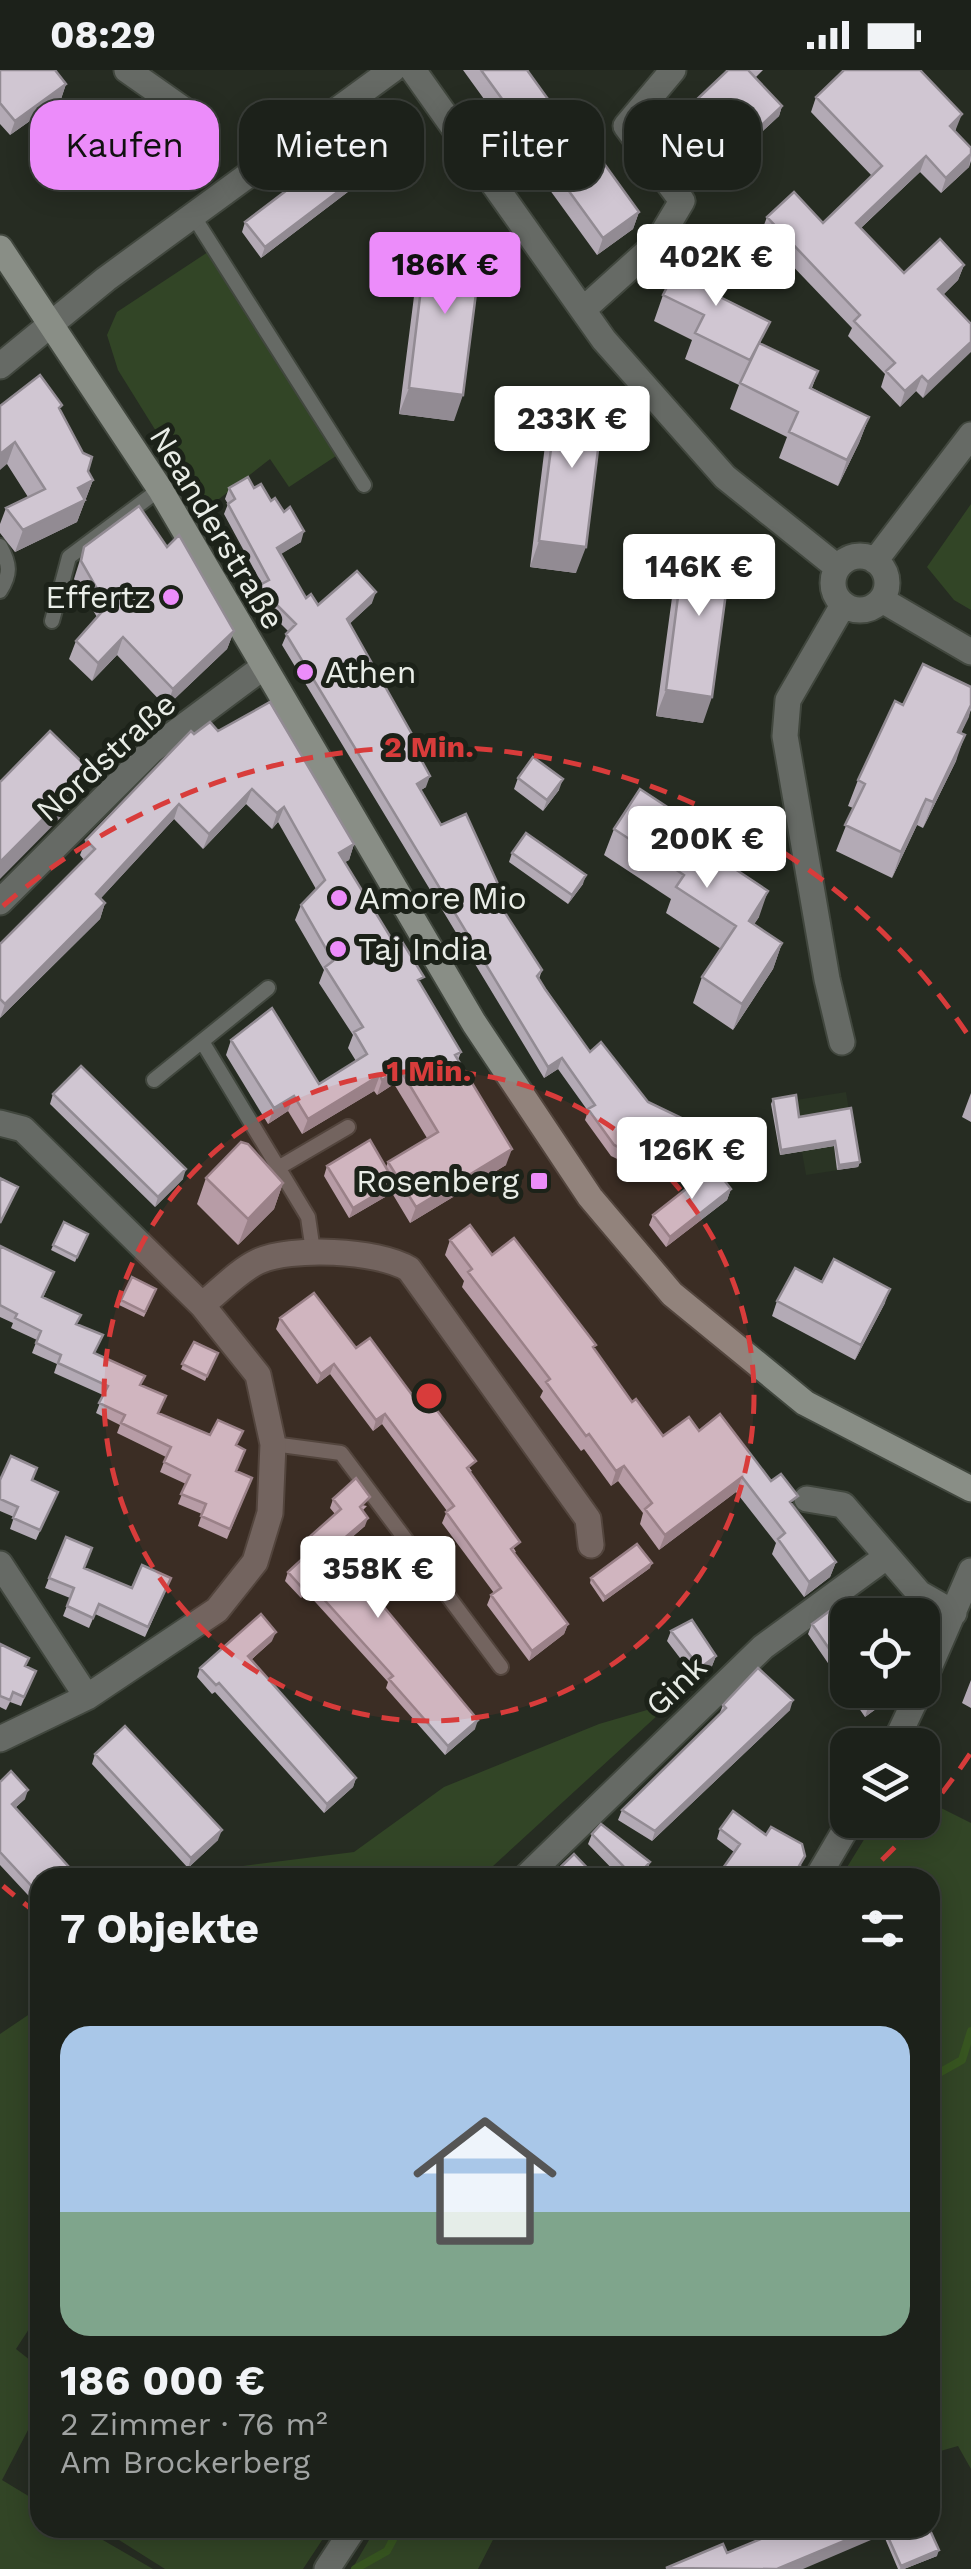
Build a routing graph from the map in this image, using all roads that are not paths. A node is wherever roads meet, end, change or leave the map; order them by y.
1 (126, 70) edge
2 (392, 70) edge
3 (414, 70) edge
4 (672, 70) edge
5 (169, 100) edge
6 (194, 217) junction
7 (0, 248) edge
8 (584, 308) junction
9 (52, 324) junction
10 (0, 366) edge
11 (971, 435) edge
12 (364, 485) dead end
13 (160, 489) junction
14 (0, 546) edge
15 (875, 561) junction
16 (838, 567) junction
17 (0, 591) edge
18 (882, 600) junction
19 (843, 605) junction
20 (52, 621) dead end
21 (971, 652) edge
22 (262, 668) junction
23 (0, 902) edge
24 (268, 988) dead end
25 (842, 1042) dead end
26 (203, 1043) junction
27 (154, 1080) dead end
28 (0, 1124) edge
29 (348, 1127) dead end
30 (278, 1168) junction
31 (313, 1251) junction
32 (202, 1305) junction
33 (273, 1444) junction
34 (971, 1489) edge
35 (807, 1499) dead end
36 (591, 1545) dead end
37 (886, 1557) junction
38 (0, 1564) edge
39 (971, 1571) edge
40 (954, 1613) junction
41 (940, 1644) edge
42 (500, 1667) dead end
43 (87, 1697) junction
44 (0, 1739) edge
45 (840, 1838) edge
46 (535, 1868) edge
47 (823, 1868) edge
48 (347, 2538) edge
49 (327, 2569) edge

1 - 5 street
2 - 6 street
3 - 8 street
4 - 8 street
6 - 9 street
6 - 12 lane
7 - 9 main road, Neanderstraße
8 - 16 street
9 - 10 street
9 - 13 main road, Neanderstraße
11 - 15 street
13 - 20 lane
13 - 22 main road, Neanderstraße
14 - 17 lane
15 - 16 street
15 - 18 street
16 - 19 street
18 - 19 street
18 - 21 street
19 - 25 street
22 - 23 street, Nordstraße
22 - 34 main road, Neanderstraße
24 - 26 lane
26 - 27 lane
26 - 30 lane
28 - 32 street
29 - 30 lane
30 - 31 lane
31 - 32 street
31 - 36 street
32 - 33 street
33 - 42 lane
33 - 43 street
35 - 37 street
37 - 40 street
37 - 46 street, Gink
38 - 43 street
39 - 40 street
40 - 41 street
43 - 44 street
45 - 47 street
48 - 49 street

